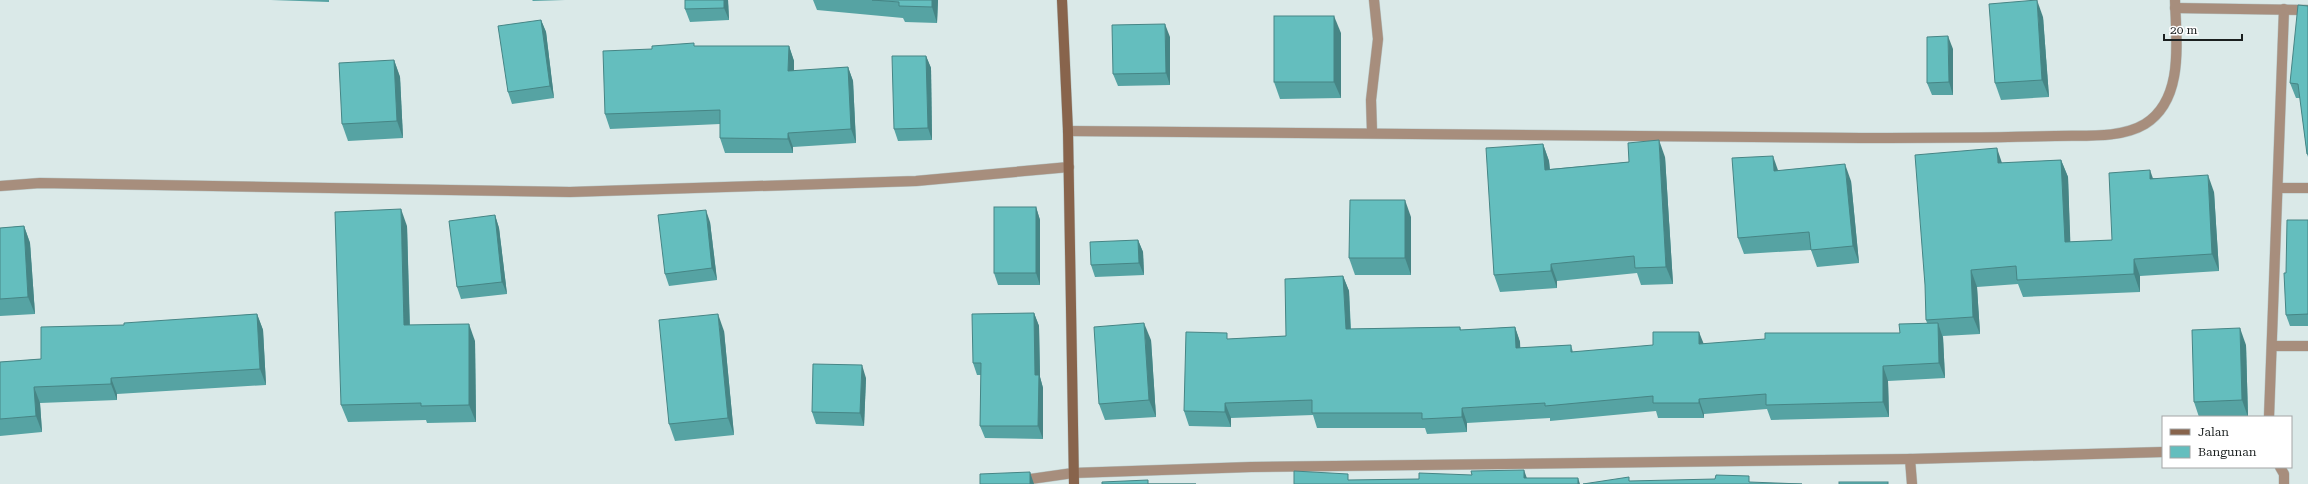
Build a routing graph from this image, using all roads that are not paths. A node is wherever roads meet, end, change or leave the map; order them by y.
1 (1062, 0) edge
2 (1374, 0) edge
3 (2175, 4) edge
4 (2284, 9) junction
5 (2308, 10) edge
6 (1068, 131) junction
7 (1372, 132) junction
8 (1069, 167) junction
9 (0, 186) edge
10 (2279, 188) junction
11 (2308, 188) edge
12 (2273, 346) junction
13 (2308, 346) edge
14 (2269, 416) edge
15 (2162, 452) edge
16 (1910, 459) junction
17 (2281, 468) edge
18 (1074, 473) junction
19 (996, 484) edge
20 (1074, 484) edge
21 (1912, 484) edge
22 (2284, 484) edge

1 - 6 street
2 - 7 street
3 - 4 street
3 - 7 street
4 - 5 street
4 - 10 street
6 - 7 street
6 - 8 street
8 - 9 street
8 - 18 street
10 - 11 street
10 - 12 street
12 - 13 street
12 - 14 street
15 - 16 street
16 - 18 street
16 - 21 street
17 - 22 street
18 - 19 street
18 - 20 street

